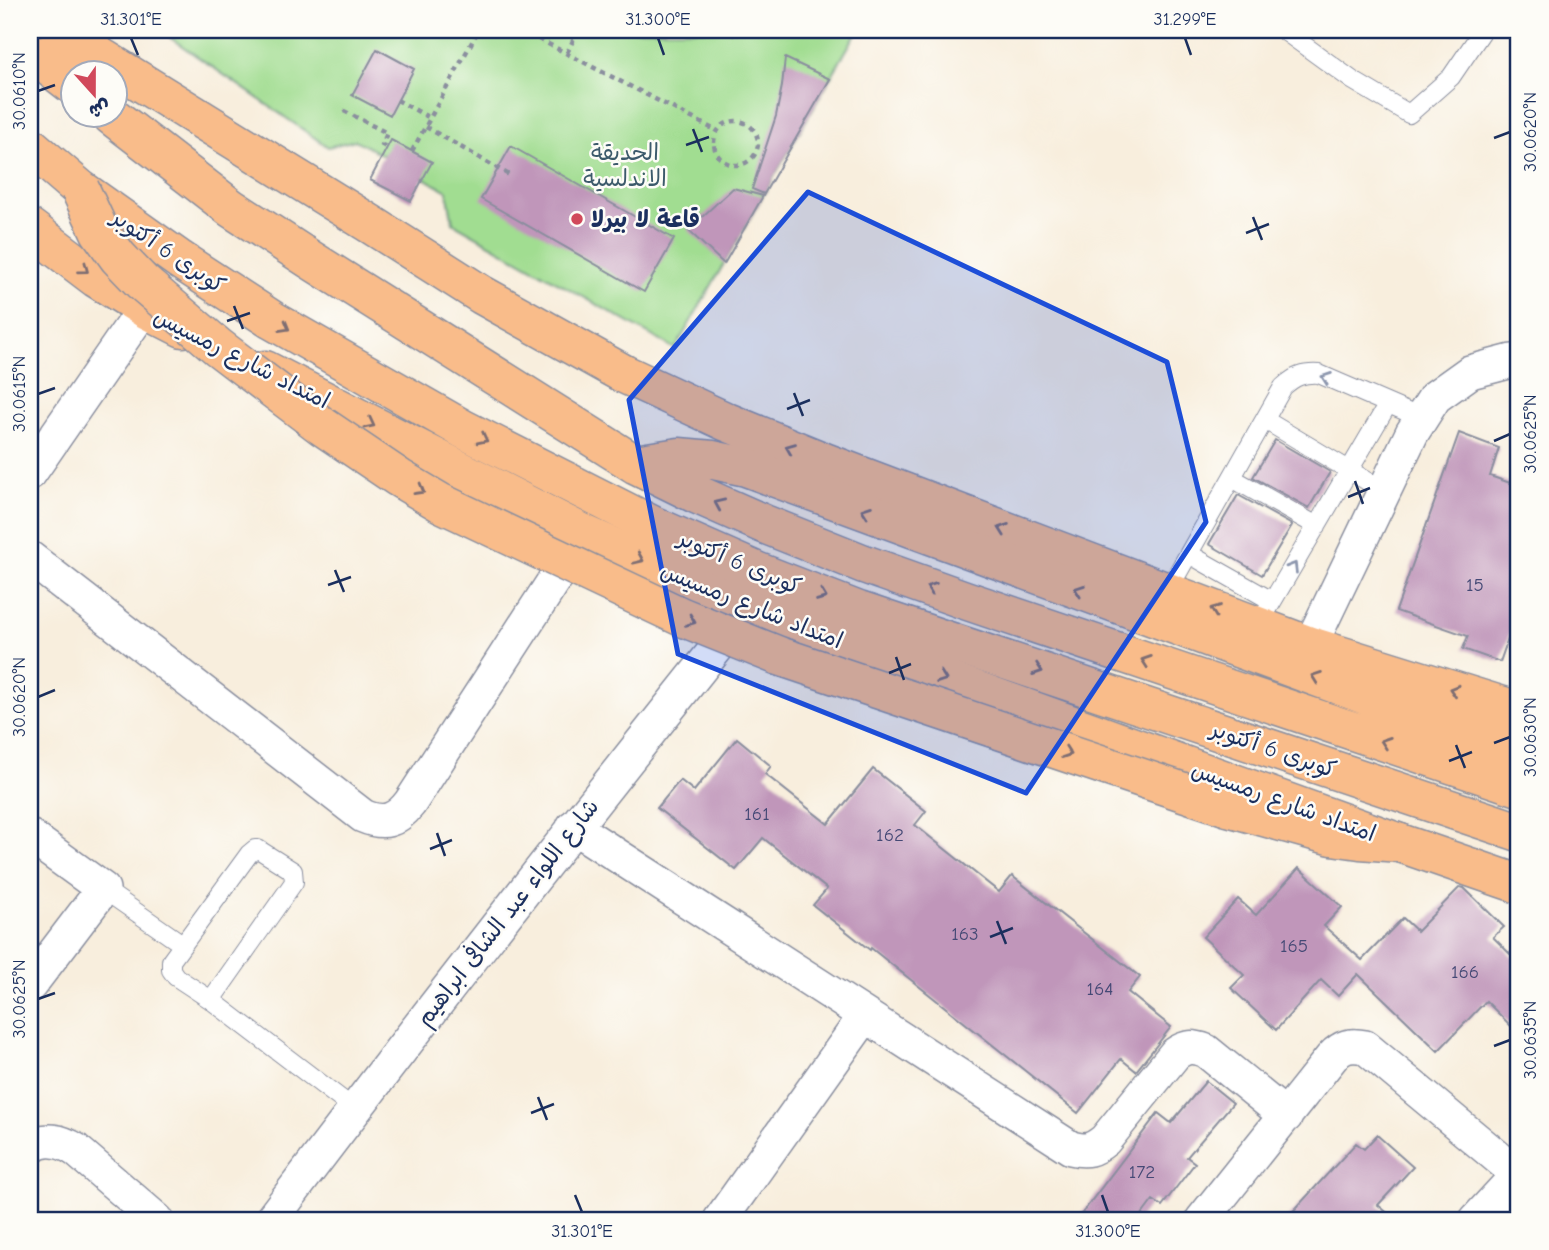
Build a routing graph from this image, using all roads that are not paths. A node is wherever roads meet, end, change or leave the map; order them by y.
1 (60, 30) edge
2 (1283, 30) edge
3 (1483, 30) edge
4 (30, 52) edge
5 (60, 75) edge
6 (130, 130) edge
7 (30, 146) edge
8 (80, 189) junction
9 (30, 228) edge
10 (144, 308) junction
11 (1519, 361) edge
12 (1388, 404) junction
13 (1421, 418) junction
14 (1265, 420) junction
15 (635, 464) junction
16 (1350, 470) junction
17 (30, 473) edge
18 (1232, 478) junction
19 (1384, 491) junction
20 (1317, 526) junction
21 (584, 534) junction
22 (1189, 554) junction
23 (30, 558) edge
24 (1167, 592) junction
25 (748, 608) junction
26 (1265, 613) junction
27 (1310, 646) junction
28 (1519, 710) edge
29 (1519, 747) edge
30 (1519, 787) edge
31 (573, 827) junction
32 (1519, 832) edge
33 (30, 836) edge
34 (1400, 843) junction
35 (1519, 884) edge
36 (103, 889) junction
37 (182, 944) junction
38 (30, 985) edge
39 (211, 1000) junction
40 (865, 1016) junction
41 (354, 1110) junction
42 (1286, 1116) junction
43 (30, 1148) edge
44 (157, 1220) edge
45 (271, 1220) edge
46 (720, 1220) edge
47 (1202, 1220) edge
48 (1476, 1220) edge

24 -> 1 main road
2 - 3 lane
4 - 5 main road
6 - 15 main road, كوبرى 6 أكتوبر
7 - 8 main road, كوبرى 6 أكتوبر
8 -> 32 main road, كوبرى 6 أكتوبر
8 -> 34 main road, bridge
9 -> 10 main road, امتداد شارع رمسيس
10 - 17 street
10 -> 21 main road, امتداد شارع رمسيس
11 - 13 street
12 - 13 lane
12 -> 14 lane
12 - 16 lane
13 - 19 street
14 - 16 lane
14 - 18 lane
29 -> 15 main road
30 -> 15 main road, كوبرى 6 أكتوبر
16 - 19 lane
16 - 20 lane
18 - 20 lane
18 - 22 lane
19 - 27 street
26 -> 20 lane
21 - 23 street
21 -> 25 main road, امتداد شارع رمسيس
22 - 24 lane
22 - 26 lane
26 -> 24 main road
25 - 31 street, شارع اللواء عبد الشافى ابراهيم
25 -> 34 main road, امتداد شارع رمسيس
26 - 27 main road
28 -> 27 main road
31 - 40 street
31 - 41 street, شارع اللواء عبد الشافى ابراهيم
33 - 36 street
34 - 35 main road, امتداد شارع رمسيس
36 - 37 lane
36 - 38 street
37 - 39 lane
37 - 39 lane
39 - 41 lane
40 - 42 street
40 - 46 street
41 - 45 street, شارع اللواء عبد الشافى ابراهيم
42 - 47 street
42 - 48 street
43 - 44 street

